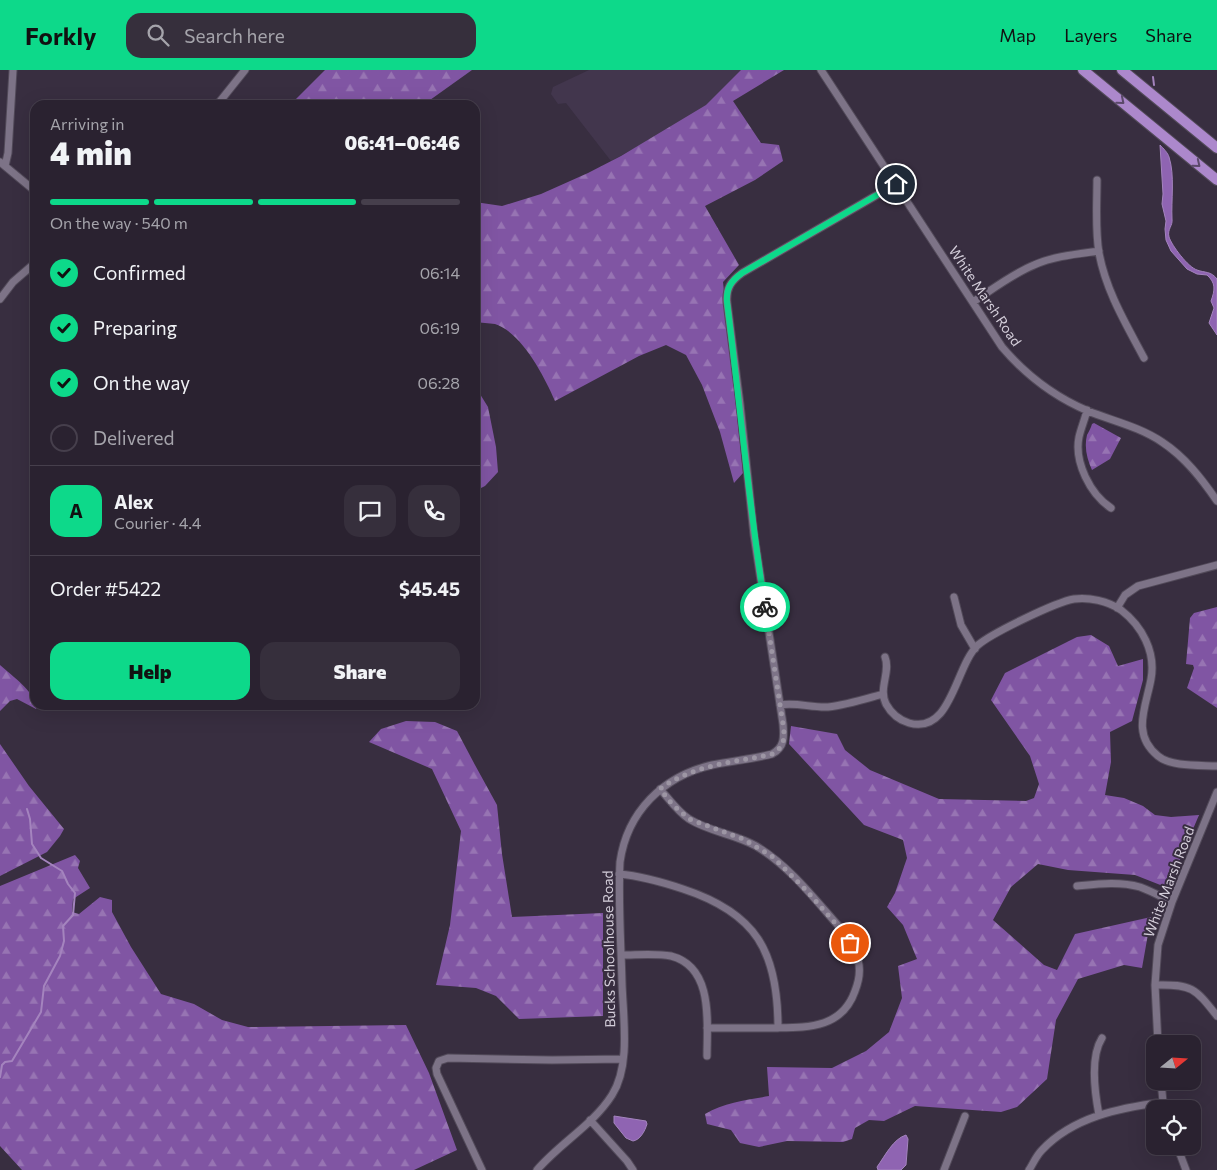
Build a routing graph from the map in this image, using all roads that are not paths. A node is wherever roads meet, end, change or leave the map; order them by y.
1 (13, 70) edge
2 (246, 70) edge
3 (821, 70) edge
4 (1083, 70) edge
5 (1122, 70) edge
6 (221, 100) edge
7 (1217, 147) edge
8 (2, 164) edge
9 (1097, 180) dead end
10 (1217, 180) edge
11 (896, 184) junction
12 (30, 187) edge
13 (1099, 251) junction
14 (30, 267) edge
15 (0, 299) edge
16 (974, 302) junction
17 (1144, 358) dead end
18 (1087, 410) junction
19 (1217, 501) edge
20 (1110, 508) dead end
21 (1217, 565) edge
22 (954, 597) dead end
23 (1117, 608) junction
24 (975, 649) junction
25 (885, 657) dead end
26 (883, 694) junction
27 (780, 705) junction
28 (1217, 766) edge
29 (660, 789) junction
30 (1217, 792) edge
31 (619, 874) junction
32 (1077, 886) dead end
33 (1172, 902) junction
34 (621, 955) junction
35 (1155, 984) junction
36 (1217, 1016) edge
37 (707, 1028) junction
38 (778, 1028) junction
39 (1158, 1035) edge
40 (1102, 1038) dead end
41 (707, 1056) dead end
42 (623, 1059) junction
43 (1146, 1105) edge
44 (1099, 1115) junction
45 (965, 1116) dead end
46 (590, 1120) junction
47 (1180, 1155) edge
48 (482, 1170) edge
49 (537, 1170) edge
50 (633, 1170) edge
51 (944, 1170) edge
52 (1029, 1170) edge
53 (1186, 1170) edge

1 - 8 street
2 - 6 street
3 - 11 street
4 -> 10 highway
5 - 7 highway
8 - 12 street
9 - 13 street
11 - 16 street, White Marsh Road
11 - 27 street, Bucks Schoolhouse Road
13 - 16 street
13 - 17 street
14 - 15 street
16 - 18 street, White Marsh Road
18 - 19 street, White Marsh Road
18 - 20 street
21 - 23 street
22 - 24 street
23 - 24 street
23 - 28 street
24 - 26 street
25 - 26 street
26 - 27 street
27 - 29 street, Bucks Schoolhouse Road
29 - 31 street, Bucks Schoolhouse Road
29 - 38 street
30 - 33 street, White Marsh Road
31 - 34 street, Bucks Schoolhouse Road
31 - 38 street
32 - 33 street
33 - 35 street, White Marsh Road
34 - 37 street
34 - 42 street, Bucks Schoolhouse Road
35 - 36 street
35 - 39 street, White Marsh Road
37 - 38 street
37 - 41 street
40 - 44 street
42 - 46 street, Bucks Schoolhouse Road
42 - 48 street
43 - 44 street
44 - 52 street
45 - 51 street
46 - 49 street, Bucks Schoolhouse Road
46 - 50 street
47 - 53 street

